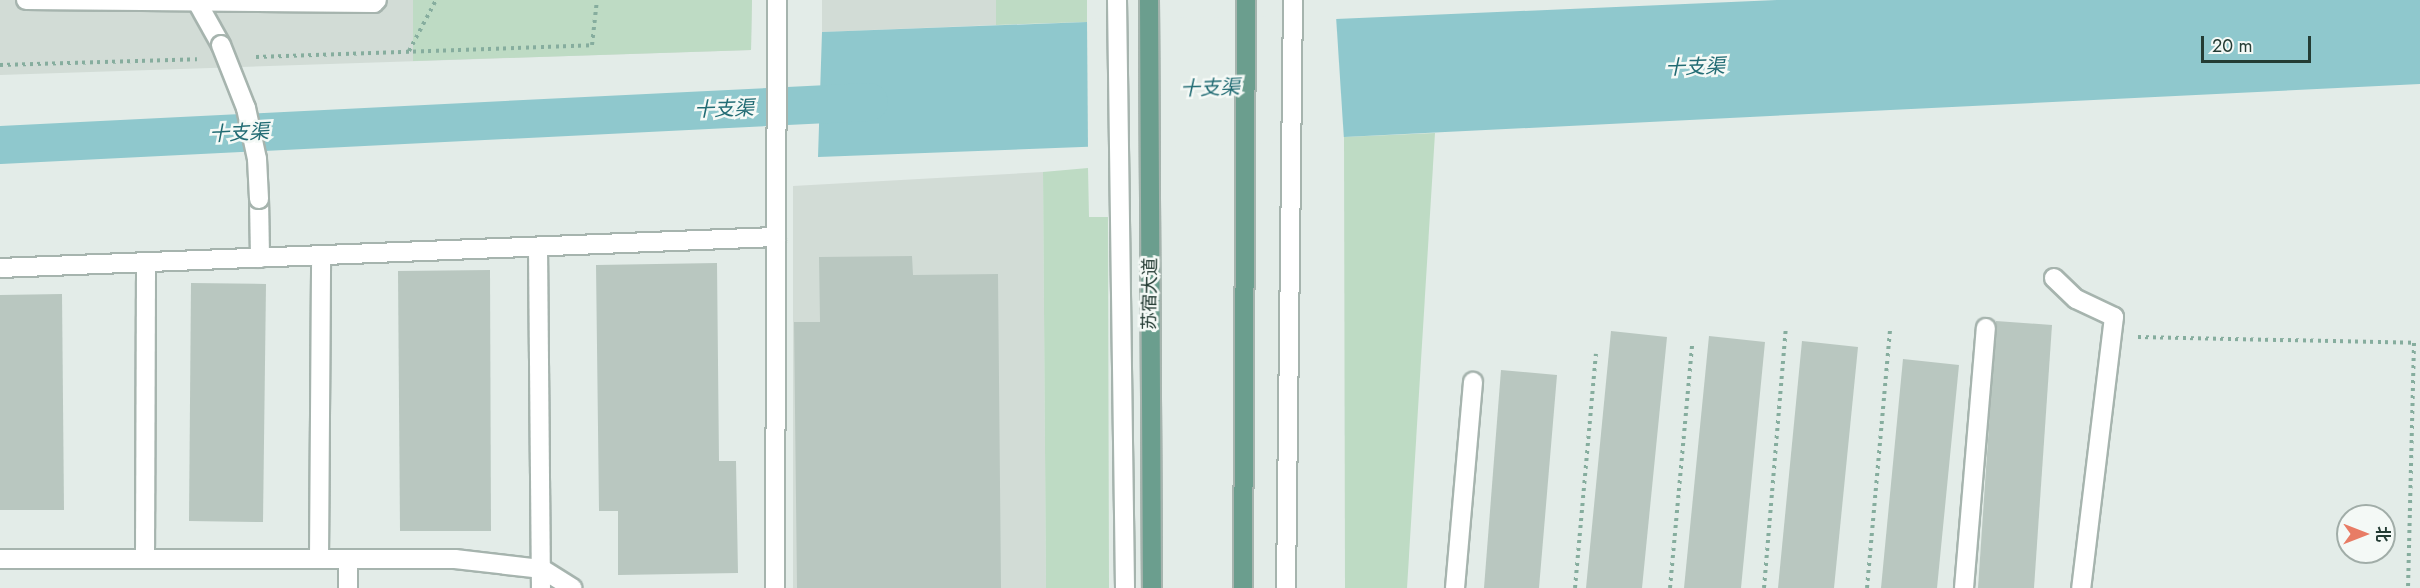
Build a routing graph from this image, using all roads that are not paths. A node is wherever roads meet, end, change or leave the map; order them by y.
1 (26, 0) edge
2 (377, 0) edge
3 (777, 0) edge
4 (1149, 0) edge
5 (1246, 0) edge
6 (1293, 0) edge
7 (197, 2) junction
8 (1117, 2) edge
9 (776, 237) junction
10 (538, 247) junction
11 (321, 256) junction
12 (260, 258) junction
13 (146, 263) junction
14 (0, 268) edge
15 (2054, 278) dead end
16 (1986, 328) dead end
17 (1473, 382) dead end
18 (0, 559) edge
19 (145, 559) junction
20 (320, 559) junction
21 (348, 559) junction
22 (542, 569) junction
23 (348, 588) edge
24 (541, 588) edge
25 (573, 588) edge
26 (775, 588) edge
27 (1125, 588) edge
28 (1152, 588) edge
29 (1244, 588) edge
30 (1286, 588) edge
31 (1455, 588) edge
32 (1964, 588) edge
33 (2081, 588) edge

1 - 7 lane
2 - 7 lane
3 - 9 lane
4 - 28 main road, 苏宿大道
5 - 29 main road
6 - 30 lane
7 - 12 lane, bridge
8 - 27 lane
9 - 10 lane
9 - 26 lane
10 - 11 lane
10 - 22 lane
11 - 12 lane
11 - 20 lane
12 - 13 lane
13 - 14 lane
13 - 19 lane
15 - 33 lane
16 - 32 lane
17 - 31 lane
18 - 19 lane
19 - 20 lane
20 - 21 lane
21 - 22 lane
21 - 23 lane
22 - 24 lane
22 - 25 lane

